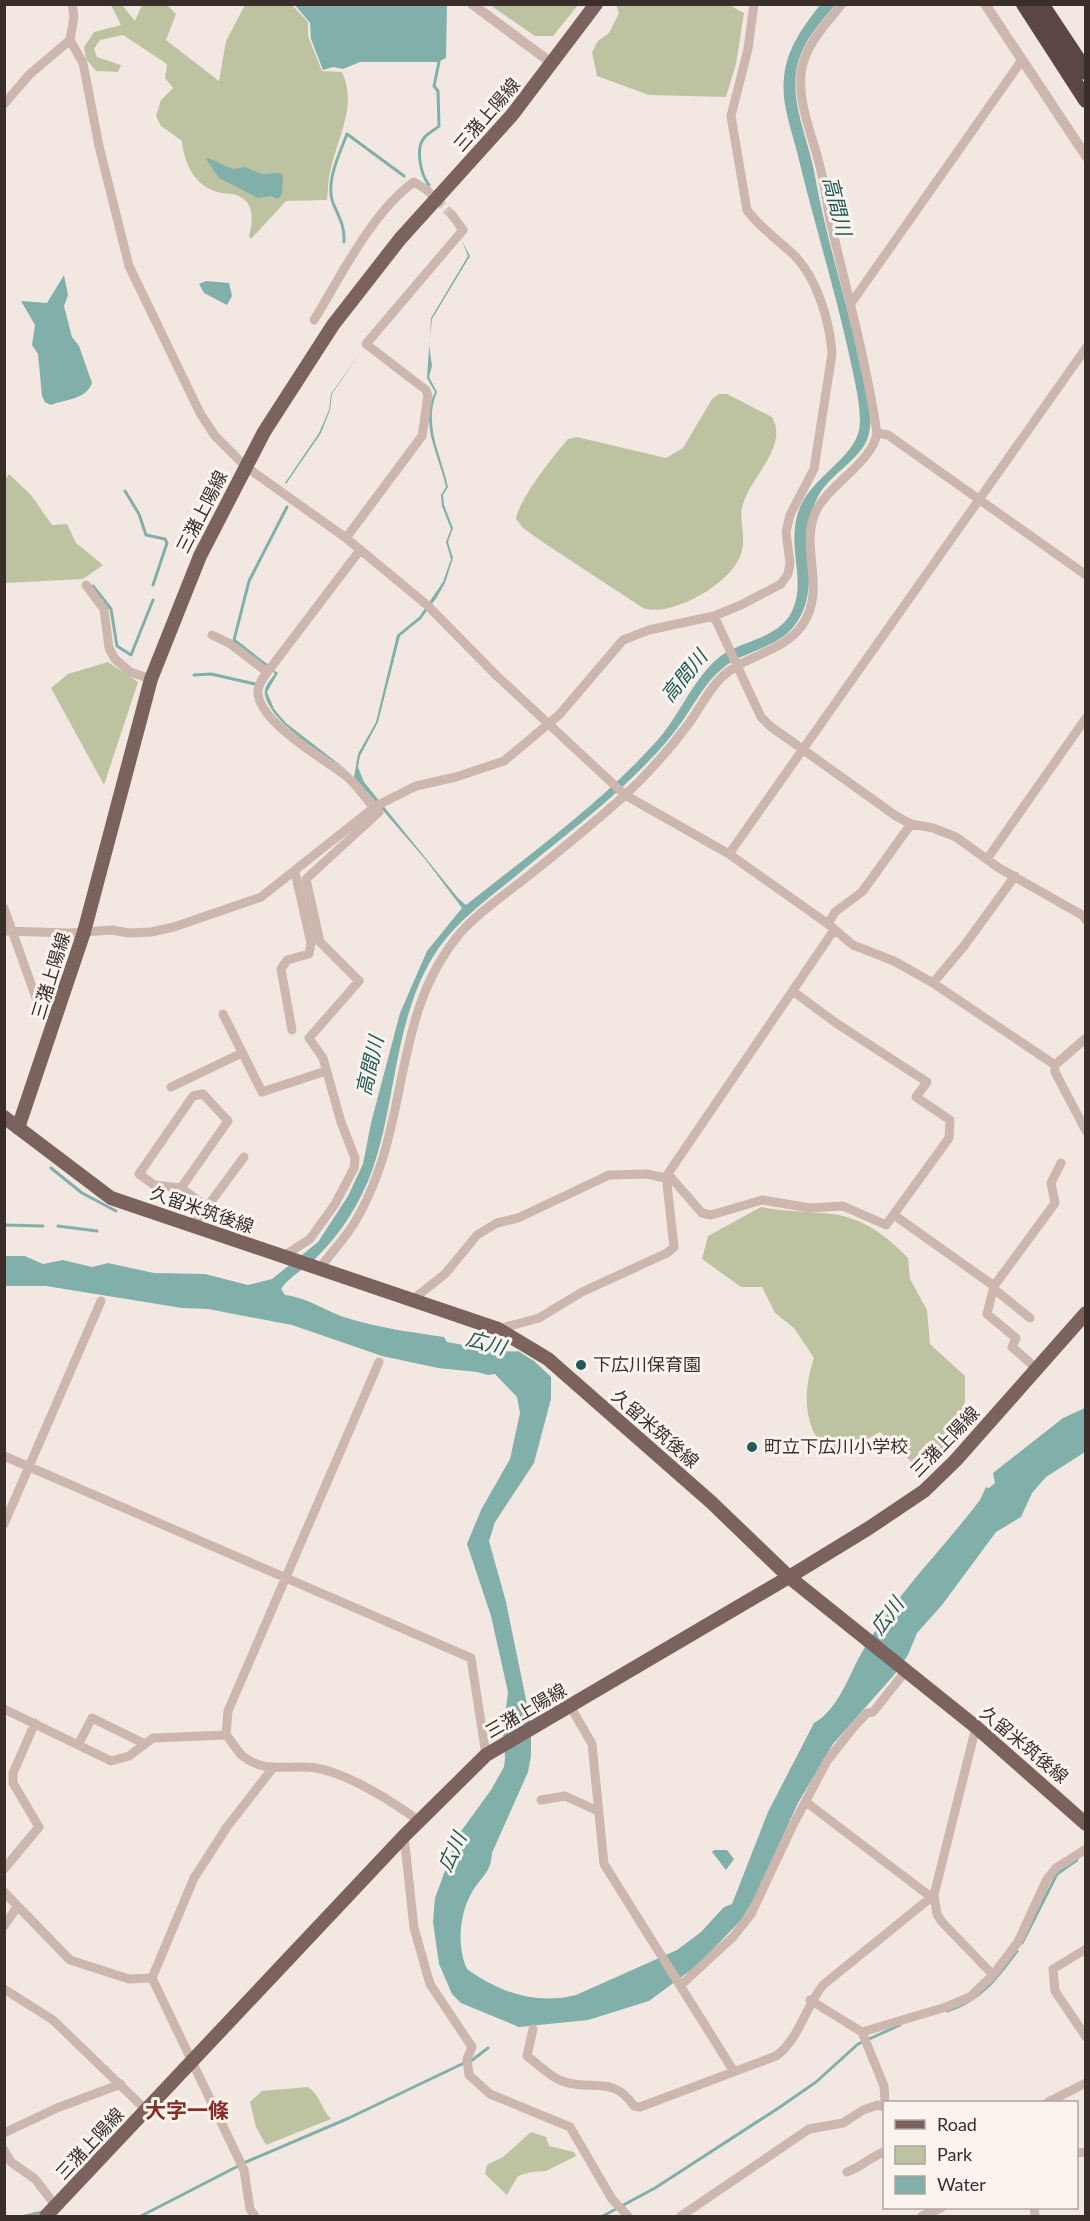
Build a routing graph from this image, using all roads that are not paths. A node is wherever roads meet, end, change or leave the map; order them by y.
1 (72, 4) edge
2 (472, 4) edge
3 (596, 4) edge
4 (754, 4) edge
5 (842, 4) edge
6 (985, 4) edge
7 (1024, 4) edge
8 (1041, 4) edge
9 (70, 40) junction
10 (1022, 60) junction
11 (554, 64) junction
12 (1086, 72) edge
13 (1086, 100) edge
14 (4, 104) edge
15 (1086, 156) edge
16 (427, 190) dead end
17 (452, 215) tunnel mouth
18 (852, 303) junction
19 (314, 320) dead end
20 (1086, 348) edge
21 (877, 433) junction
22 (245, 466) junction
23 (978, 500) junction
24 (346, 538) junction
25 (360, 550) junction
26 (1086, 575) edge
27 (86, 585) dead end
28 (714, 616) junction
29 (212, 635) dead end
30 (736, 665) junction
31 (269, 670) junction
32 (151, 679) junction
33 (1086, 718) edge
34 (548, 723) junction
35 (803, 749) junction
36 (625, 795) junction
37 (377, 805) junction
38 (912, 824) junction
39 (729, 854) junction
40 (987, 859) junction
41 (295, 872) junction
42 (1015, 876) junction
43 (4, 908) edge
44 (1086, 921) edge
45 (831, 927) junction
46 (8, 931) edge
47 (84, 932) junction
48 (933, 982) junction
49 (794, 992) junction
50 (41, 1012) dead end
51 (223, 1014) dead end
52 (292, 1030) dead end
53 (1086, 1038) edge
54 (242, 1053) junction
55 (1055, 1065) junction
56 (326, 1071) junction
57 (171, 1087) dead end
58 (4, 1117) edge
59 (18, 1128) junction
60 (1086, 1131) edge
61 (244, 1157) dead end
62 (1061, 1163) dead end
63 (667, 1179) junction
64 (181, 1188) junction
65 (207, 1207) junction
66 (894, 1215) junction
67 (193, 1226) junction
68 (286, 1258) junction
69 (317, 1267) junction
70 (994, 1288) junction
71 (412, 1300) junction
72 (101, 1301) dead end
73 (1086, 1313) edge
74 (1030, 1318) dead end
75 (498, 1329) junction
76 (379, 1362) dead end
77 (1037, 1369) junction
78 (4, 1456) edge
79 (29, 1467) junction
80 (4, 1524) edge
81 (285, 1577) junction
82 (789, 1577) junction
83 (904, 1670) junction
84 (570, 1706) junction
85 (4, 1709) edge
86 (35, 1723) junction
87 (976, 1727) junction
88 (226, 1735) junction
89 (143, 1743) junction
90 (78, 1745) junction
91 (490, 1753) junction
92 (272, 1769) junction
93 (541, 1800) dead end
94 (806, 1802) junction
95 (598, 1810) junction
96 (419, 1821) junction
97 (1086, 1824) edge
98 (404, 1836) junction
99 (1086, 1849) edge
100 (4, 1869) edge
101 (4, 1892) edge
102 (933, 1896) junction
103 (17, 1907) junction
104 (4, 1926) edge
105 (1086, 1949) edge
106 (993, 1975) junction
107 (152, 1978) junction
108 (680, 1983) junction
109 (4, 1989) edge
110 (810, 2000) junction
111 (533, 2029) dead end
112 (862, 2032) junction
113 (1086, 2037) edge
114 (193, 2060) junction
115 (733, 2070) junction
116 (1086, 2083) edge
117 (120, 2084) junction
118 (885, 2101) edge
119 (1052, 2101) edge
120 (883, 2105) edge
121 (146, 2110) junction
122 (4, 2133) edge
123 (4, 2151) edge
124 (883, 2153) edge
125 (847, 2172) dead end
126 (939, 2209) edge
127 (51, 2212) edge
128 (255, 2217) edge
129 (628, 2217) edge
130 (681, 2217) edge
131 (922, 2217) edge

1 - 9 street
2 - 11 street
3 - 11 main road, 三潴上陽線
4 - 28 street
5 - 18 street
6 - 10 street
7 - 13 highway
8 - 12 highway
9 - 14 street
9 - 22 street
10 - 15 street
10 - 18 street
11 - 22 main road, 三潴上陽線
16 - 19 street
17 - 24 street
18 - 21 street
20 - 23 street
21 - 23 street
21 - 30 street
22 - 24 street
22 - 32 main road, 三潴上陽線
23 - 26 street
23 - 35 street
24 - 25 street
25 - 31 street
25 - 34 street
27 - 32 street
28 - 30 street
28 - 34 street
29 - 31 street
30 - 35 street
30 - 36 street
31 - 37 street
32 - 47 main road, 三潴上陽線
33 - 40 street
34 - 36 street
34 - 37 street
35 - 38 street
35 - 39 street
36 - 39 street
36 - 69 street
37 - 41 street
37 - 56 street
38 - 40 street
38 - 45 street
39 - 45 street
40 - 42 street
41 - 47 street
41 - 52 street
42 - 44 street
42 - 48 street
43 - 46 street
45 - 48 street
45 - 49 street
46 - 47 street
46 - 50 street
47 - 59 main road, 三潴上陽線
48 - 55 street
49 - 63 street
49 - 66 street
51 - 54 street
53 - 55 street
54 - 56 street
54 - 57 street
55 - 60 street
56 - 68 street
58 - 59 main road, 久留米筑後線
59 - 67 main road, 久留米筑後線
61 - 65 street
62 - 70 street
63 - 66 street
63 - 71 street
63 - 75 street
64 - 64 street
64 - 65 street
65 - 67 street
66 - 70 street
67 - 68 main road, 久留米筑後線
68 - 69 main road, 久留米筑後線
69 - 71 main road, 久留米筑後線
70 - 74 street
70 - 77 street
71 - 75 main road, 久留米筑後線
72 - 79 street
73 - 77 main road, 三潴上陽線
75 - 82 main road, 久留米筑後線
76 - 81 street
77 - 82 main road, 三潴上陽線
78 - 79 street
79 - 80 street
79 - 81 street
81 - 88 street
81 - 91 street
82 - 83 main road, 久留米筑後線
82 - 84 main road, 三潴上陽線
83 - 87 main road, 久留米筑後線
83 - 94 street
84 - 91 main road, 三潴上陽線
84 - 95 street
85 - 86 street
86 - 90 street
86 - 100 street
87 - 97 main road, 久留米筑後線
87 - 102 street
88 - 89 street
88 - 92 street
89 - 90 street
89 - 90 street
91 - 96 main road, 三潴上陽線
92 - 96 street
92 - 107 street
93 - 95 street
94 - 102 street
94 - 108 street
95 - 108 street
96 - 98 main road, 三潴上陽線
98 - 114 main road, 三潴上陽線
98 - 129 street
99 - 106 street
101 - 103 street
102 - 106 street
102 - 110 street
103 - 104 street
103 - 107 street
105 - 113 street
106 - 112 street
107 - 114 street
108 - 115 street
109 - 117 street
110 - 112 street
110 - 115 street
111 - 115 street
112 - 118 street
114 - 121 main road, 三潴上陽線
114 - 128 street
116 - 119 street
117 - 121 street
117 - 122 street
120 - 130 street
121 - 127 main road, 三潴上陽線
123 - 127 street
124 - 125 street
126 - 131 street

